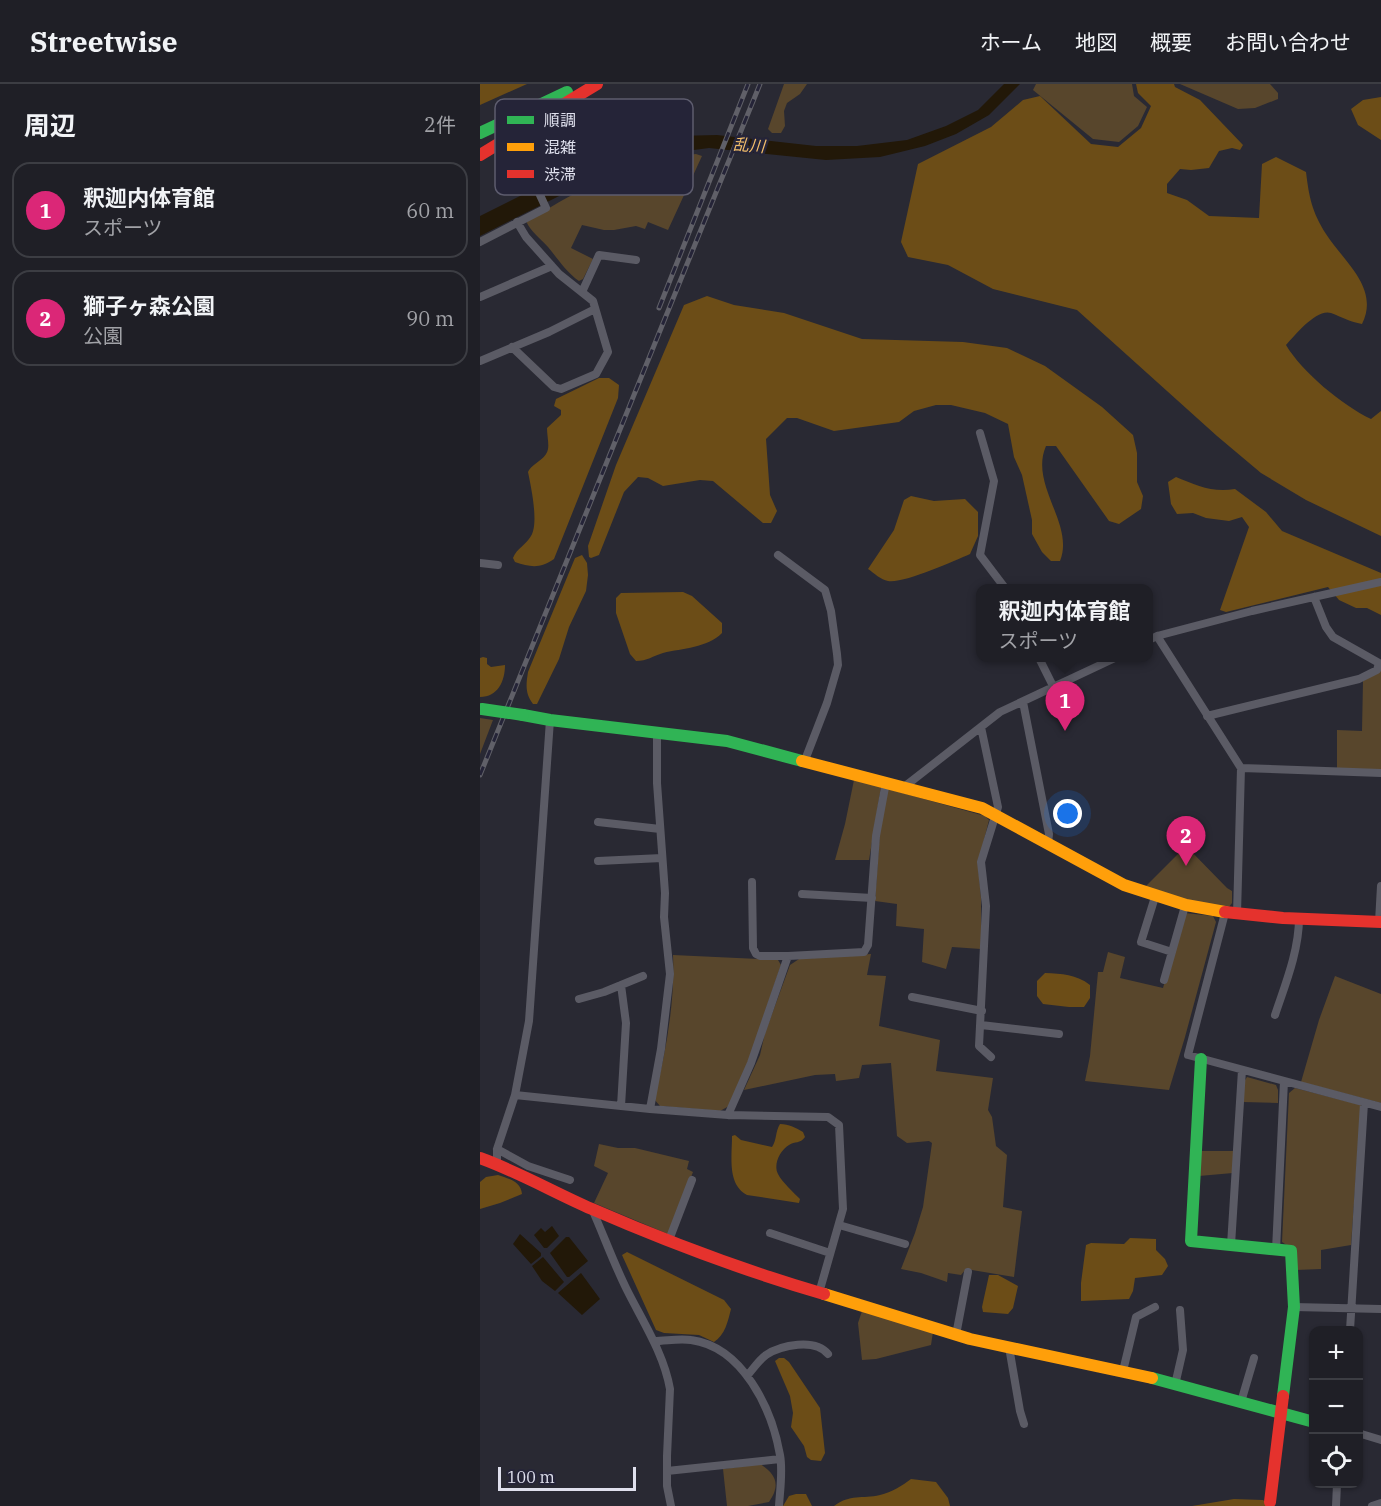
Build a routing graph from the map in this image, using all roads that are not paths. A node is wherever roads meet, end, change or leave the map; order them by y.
1 (569, 84) edge
2 (583, 84) edge
3 (597, 84) edge
4 (534, 99) edge
5 (551, 99) edge
6 (572, 99) edge
7 (495, 116) edge
8 (480, 122) edge
9 (495, 126) edge
10 (480, 133) edge
11 (495, 146) edge
12 (480, 155) edge
13 (540, 195) edge
14 (517, 222) junction
15 (480, 242) edge
16 (636, 260) dead end
17 (552, 266) junction
18 (582, 292) junction
19 (480, 297) edge
20 (595, 309) junction
21 (512, 347) junction
22 (480, 361) edge
23 (980, 433) dead end
24 (778, 555) dead end
25 (480, 563) edge
26 (498, 565) dead end
27 (1381, 582) edge
28 (1002, 584) edge
29 (1314, 597) junction
30 (1153, 638) edge
31 (1041, 662) edge
32 (1104, 662) edge
33 (1053, 686) junction
34 (1023, 702) junction
35 (481, 709) edge
36 (1207, 716) junction
37 (550, 720) junction
38 (981, 727) junction
39 (657, 732) junction
40 (805, 760) junction
41 (1241, 768) junction
42 (1381, 773) edge
43 (886, 782) junction
44 (904, 787) junction
45 (994, 813) junction
46 (598, 822) dead end
47 (660, 829) junction
48 (1048, 843) junction
49 (662, 858) junction
50 (598, 861) dead end
51 (752, 882) dead end
52 (1381, 886) edge
53 (802, 894) dead end
54 (1155, 897) junction
55 (872, 898) junction
56 (1185, 906) junction
57 (1231, 913) junction
58 (1299, 918) junction
59 (1380, 922) edge
60 (1172, 952) junction
61 (788, 956) junction
62 (643, 976) dead end
63 (1164, 980) dead end
64 (621, 986) junction
65 (912, 997) dead end
66 (579, 999) dead end
67 (982, 1011) junction
68 (1275, 1015) dead end
69 (981, 1025) junction
70 (1059, 1034) dead end
71 (991, 1057) dead end
72 (1201, 1059) junction
73 (1242, 1070) junction
74 (1284, 1081) junction
75 (515, 1095) junction
76 (1364, 1103) junction
77 (621, 1106) junction
78 (1381, 1107) edge
79 (650, 1109) junction
80 (728, 1115) junction
81 (497, 1149) junction
82 (480, 1158) edge
83 (497, 1164) junction
84 (570, 1180) dead end
85 (692, 1180) dead end
86 (592, 1209) junction
87 (839, 1225) junction
88 (770, 1233) dead end
89 (669, 1240) junction
90 (905, 1244) dead end
91 (1231, 1245) junction
92 (1276, 1250) junction
93 (830, 1253) junction
94 (968, 1272) dead end
95 (819, 1293) junction
96 (1155, 1307) dead end
97 (1294, 1307) junction
98 (1352, 1308) junction
99 (1381, 1309) edge
100 (1180, 1310) dead end
101 (1350, 1326) edge
102 (956, 1335) junction
103 (654, 1341) junction
104 (1009, 1347) junction
105 (828, 1354) dead end
106 (1254, 1358) dead end
107 (1123, 1371) junction
108 (747, 1376) junction
109 (1175, 1385) junction
110 (1241, 1402) junction
111 (1280, 1413) junction
112 (1309, 1421) edge
113 (1024, 1424) dead end
114 (1363, 1435) edge
115 (1381, 1440) edge
116 (780, 1459) junction
117 (667, 1471) junction
118 (1337, 1488) edge
119 (1270, 1502) dead end
120 (1381, 1503) edge
121 (670, 1506) edge
122 (779, 1506) edge
123 (1336, 1506) edge
124 (1372, 1506) edge

1 - 4 main road
2 - 5 main road
3 - 6 main road
7 - 8 main road
9 - 10 main road
11 - 12 main road
13 - 14 street
14 - 15 street
14 - 17 street
16 - 18 street
17 - 18 street
17 - 19 street
18 - 20 street
20 - 21 street
20 - 21 street
21 - 22 street
23 - 28 street
24 - 40 street
25 - 26 street
27 - 29 street
29 - 30 street
29 - 36 street
30 - 36 street
31 - 33 street
32 - 33 street
33 - 34 street
34 - 38 street
34 - 48 street
35 - 37 main road, bridge
36 - 41 street
37 - 39 main road
37 - 75 street
38 - 44 street
38 - 45 street
39 - 40 main road
39 - 47 street
40 - 43 main road
41 - 42 street
41 - 57 street
43 - 44 main road
43 - 55 street
44 - 45 main road
45 - 48 main road
45 - 67 street
46 - 47 street
47 - 49 street
48 - 54 main road
49 - 50 street
49 - 79 street
51 - 61 street
52 - 59 street
53 - 55 street
54 - 56 main road
54 - 60 street
55 - 61 street
56 - 57 main road
56 - 60 street
57 - 58 main road
57 - 72 street
58 - 59 main road
58 - 68 street
60 - 63 street
61 - 80 street
62 - 64 street
64 - 66 street
64 - 77 street
65 - 67 street
67 - 69 street
69 - 70 street
69 - 71 street
72 - 73 street
72 - 91 main road
73 - 74 street
73 - 91 street
74 - 76 street
74 - 92 street
75 - 77 street
75 - 81 street
76 - 78 street
76 - 98 street
77 - 79 street
79 - 80 street
80 - 87 street
81 - 83 street
81 - 84 street
82 - 83 main road
83 - 86 main road
85 - 89 street
86 - 89 main road
86 - 103 street
87 - 90 street
87 - 93 street
88 - 93 street
89 - 95 main road
91 - 92 main road
92 - 97 main road
93 - 95 street
94 - 102 street
95 - 102 main road
96 - 107 street
97 - 98 street
97 - 111 main road
98 - 99 street
98 - 101 street
100 - 109 street
102 - 104 main road
103 - 108 street
103 - 117 street
104 - 107 main road
104 - 113 street
105 - 108 street
106 - 110 street
107 - 109 main road
108 - 116 street
109 - 110 main road
110 - 111 main road
111 - 112 main road
111 - 119 main road
114 - 115 street
116 - 117 street
116 - 122 street
117 - 121 street
118 - 123 street
120 - 124 street

